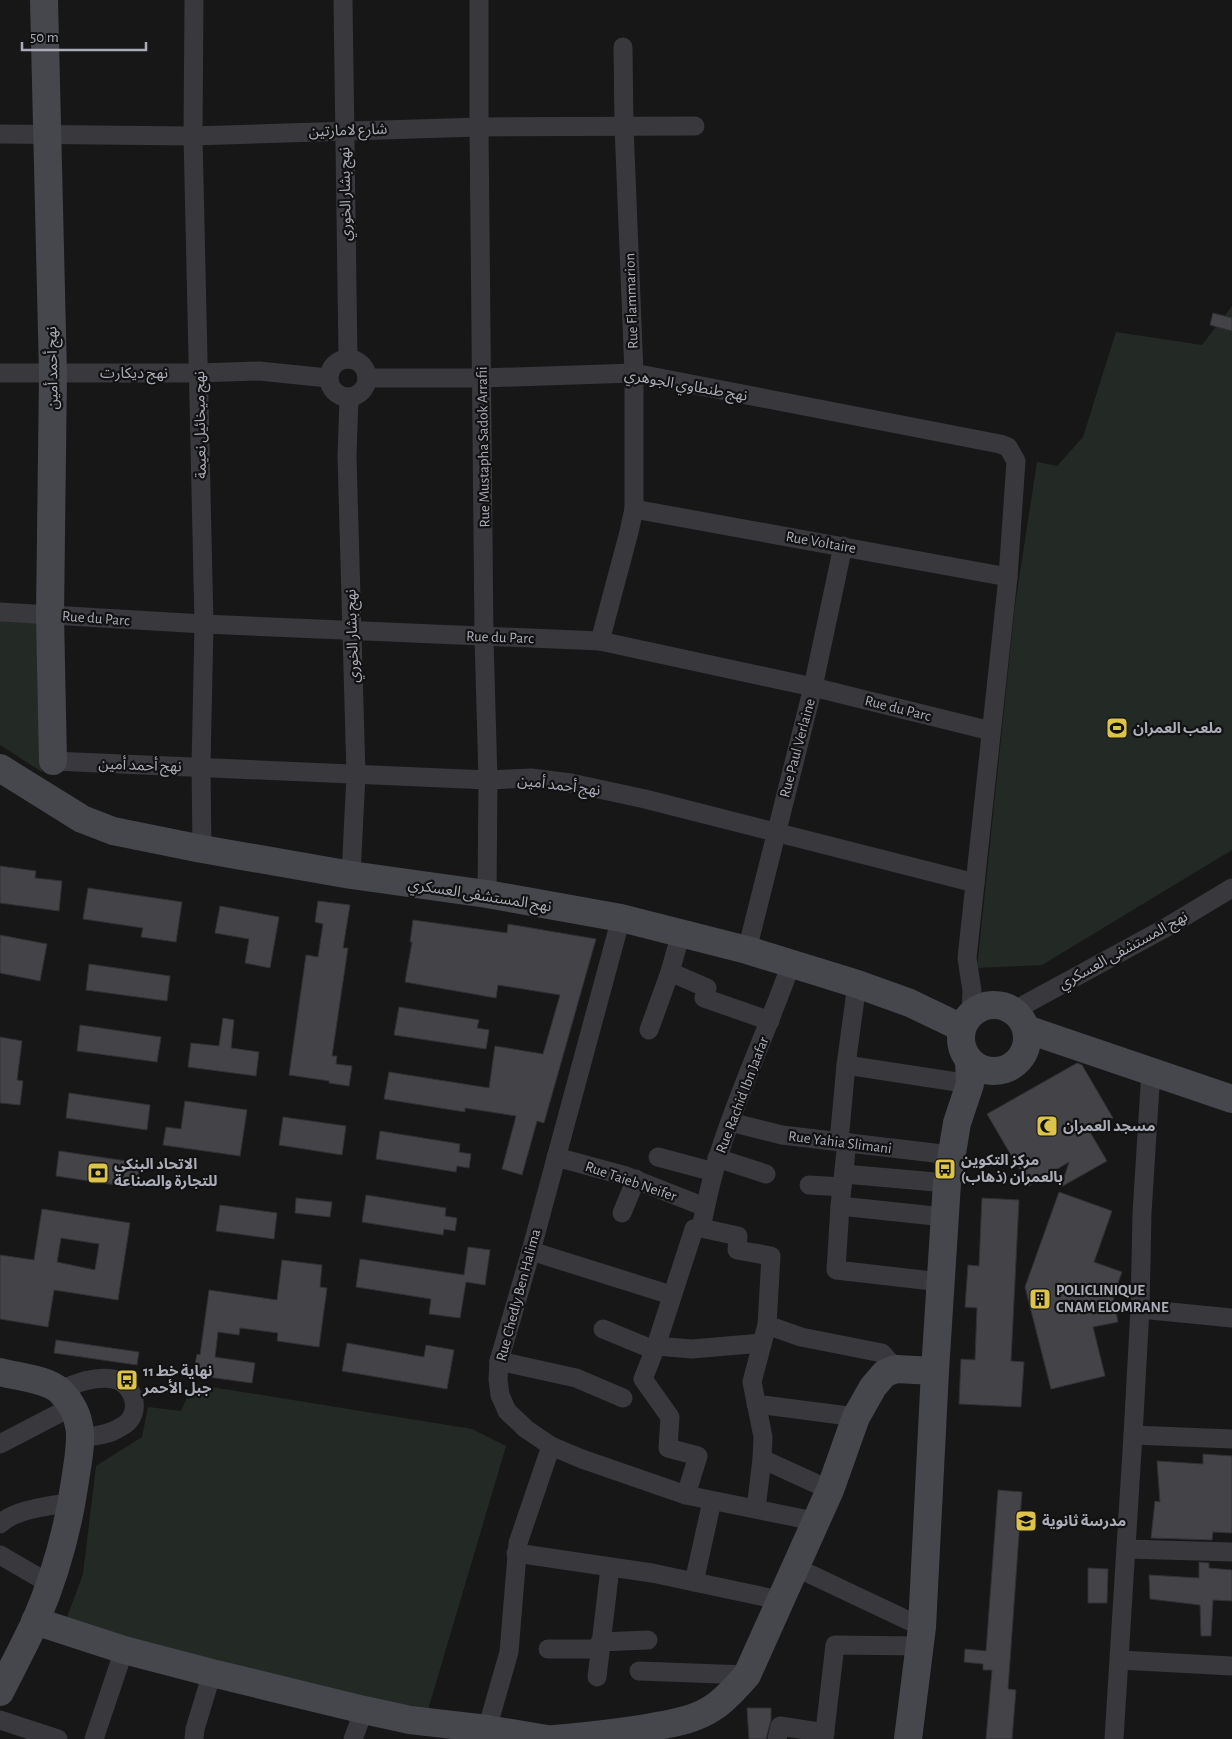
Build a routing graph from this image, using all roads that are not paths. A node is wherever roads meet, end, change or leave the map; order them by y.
1 (44, 0) edge
2 (194, 0) edge
3 (343, 0) edge
4 (479, 0) edge
5 (623, 47) dead end
6 (624, 126) junction
7 (695, 126) dead end
8 (479, 127) junction
9 (345, 130) junction
10 (0, 134) edge
11 (46, 134) junction
12 (193, 136) junction
13 (348, 359) junction
14 (634, 372) junction
15 (0, 373) edge
16 (199, 373) junction
17 (53, 374) junction
18 (328, 378) junction
19 (367, 378) junction
20 (482, 378) junction
21 (349, 398) junction
22 (634, 509) junction
23 (843, 546) junction
24 (1008, 577) junction
25 (0, 612) edge
26 (50, 615) junction
27 (204, 624) junction
28 (352, 630) junction
29 (484, 637) junction
30 (600, 641) junction
31 (813, 687) junction
32 (991, 731) junction
33 (53, 761) joint
34 (201, 767) junction
35 (0, 768) edge
36 (356, 775) junction
37 (488, 780) junction
38 (776, 832) junction
39 (202, 849) junction
40 (351, 875) junction
41 (975, 883) junction
42 (1232, 888) edge
43 (487, 894) junction
44 (621, 918) junction
45 (681, 933) junction
46 (747, 950) junction
47 (791, 964) junction
48 (670, 972) junction
49 (857, 984) junction
50 (1019, 1020) junction
51 (966, 1021) junction
52 (770, 1022) junction
53 (649, 1030) dead end
54 (846, 1065) junction
55 (1151, 1071) junction
56 (969, 1072) junction
57 (1232, 1099) edge
58 (730, 1122) junction
59 (843, 1142) junction
60 (951, 1155) junction
61 (556, 1157) junction
62 (658, 1157) dead end
63 (716, 1165) junction
64 (766, 1174) dead end
65 (636, 1179) junction
66 (843, 1180) junction
67 (947, 1183) junction
68 (809, 1185) dead end
69 (840, 1206) junction
70 (705, 1207) junction
71 (622, 1213) dead end
72 (944, 1217) junction
73 (700, 1228) junction
74 (531, 1251) junction
75 (941, 1282) junction
76 (672, 1295) junction
77 (1140, 1309) junction
78 (1232, 1318) edge
79 (603, 1329) dead end
80 (765, 1334) junction
81 (655, 1348) junction
82 (499, 1362) junction
83 (896, 1369) junction
84 (935, 1371) junction
85 (0, 1372) edge
86 (66, 1398) junction
87 (623, 1398) dead end
88 (756, 1404) junction
89 (856, 1418) junction
90 (1133, 1435) junction
91 (82, 1438) junction
92 (1232, 1439) edge
93 (0, 1444) edge
94 (551, 1446) junction
95 (762, 1459) junction
96 (830, 1490) junction
97 (686, 1494) junction
98 (712, 1501) junction
99 (72, 1502) junction
100 (756, 1509) junction
101 (1, 1516) edge
102 (814, 1522) junction
103 (1126, 1549) junction
104 (1232, 1552) edge
105 (516, 1553) junction
106 (0, 1555) edge
107 (795, 1567) junction
108 (610, 1568) junction
109 (694, 1582) junction
110 (50, 1584) junction
111 (779, 1600) junction
112 (35, 1621) junction
113 (921, 1637) junction
114 (648, 1640) dead end
115 (600, 1645) junction
116 (548, 1649) dead end
117 (124, 1650) junction
118 (1120, 1660) junction
119 (1232, 1666) edge
120 (639, 1672) dead end
121 (212, 1673) junction
122 (747, 1675) junction
123 (598, 1677) dead end
124 (1, 1685) edge
125 (364, 1710) junction
126 (0, 1720) edge
127 (479, 1732) edge
128 (825, 1736) edge
129 (58, 1739) edge
130 (94, 1739) edge
131 (194, 1739) edge
132 (353, 1739) edge
133 (547, 1739) edge
134 (554, 1739) edge
135 (778, 1739) edge
136 (908, 1739) edge
137 (1114, 1739) edge

1 - 11 street, نهج أحمد أمين
2 - 12 street, نهج ميخائيل نعيمة
3 - 9 street, نهج بشار الخوري
4 - 8 street, Rue Mustapha Sadok Arrafii
5 - 6 street, Rue Flammarion
6 - 7 street, شارع لامارتين
6 - 8 street, شارع لامارتين
6 - 14 street, Rue Flammarion
8 - 9 street, شارع لامارتين
8 - 20 street, Rue Mustapha Sadok Arrafii
9 - 12 street, شارع لامارتين
9 - 13 street, نهج بشار الخوري
10 - 11 street, شارع لامارتين
11 - 12 street, شارع لامارتين
11 - 17 street, نهج أحمد أمين
12 - 16 street, نهج ميخائيل نعيمة
13 - 18 street
13 - 19 street
14 - 20 street, نهج طنطاوي الجوهري
14 - 22 street, Rue Flammarion
14 - 24 street, نهج طنطاوي الجوهري
15 - 17 street, نهج ديكارت
16 - 17 street, نهج ديكارت
16 - 18 street, نهج ديكارت
16 - 27 street, نهج ميخائيل نعيمة
17 - 26 street, نهج أحمد أمين
18 - 21 street
19 - 20 street, نهج طنطاوي الجوهري
19 - 21 street
20 - 29 street, Rue Mustapha Sadok Arrafii
21 - 28 street, نهج بشار الخوري
22 - 23 street, Rue Voltaire
22 - 30 street, Rue Flammarion
23 - 24 street, Rue Voltaire
23 - 31 street, Rue Paul Verlaine
24 - 32 street
25 - 26 street, Rue du Parc
26 - 27 street, Rue du Parc
26 - 33 street, نهج أحمد أمين
27 - 28 street, Rue du Parc
27 - 34 street, نهج ميخائيل نعيمة
28 - 29 street, Rue du Parc
28 - 36 street, نهج بشار الخوري
29 - 30 street, Rue du Parc
29 - 37 street, Rue Mustapha Sadok Arrafii
30 - 31 street, Rue du Parc
31 - 32 street, Rue du Parc
31 - 38 street, Rue Paul Verlaine
32 - 41 street
33 - 34 street, نهج أحمد أمين
34 - 36 street, نهج أحمد أمين
34 - 39 street, نهج ميخائيل نعيمة
35 - 39 street, نهج المستشفى العسكري
36 - 37 street, نهج أحمد أمين
36 - 40 street, نهج بشار الخوري
37 - 38 street, نهج أحمد أمين
37 - 43 street, Rue Mustapha Sadok Arrafii
38 - 41 street, نهج أحمد أمين
38 - 46 street, Rue Paul Verlaine
39 - 40 street, نهج المستشفى العسكري
40 - 43 street, نهج المستشفى العسكري
41 - 51 street
42 - 50 street, نهج المستشفى العسكري
43 - 44 street, نهج المستشفى العسكري
44 - 45 street, نهج المستشفى العسكري
44 - 61 street, Rue Chedly Ben Halima
45 - 46 street, نهج المستشفى العسكري
45 - 48 street
46 - 47 street, نهج المستشفى العسكري
47 - 49 street, نهج المستشفى العسكري
47 - 52 street, Rue Rachid Ibn Jaafar
48 - 52 street
48 - 53 street
49 - 51 street, نهج المستشفى العسكري
49 - 54 street
50 - 51 street
50 - 55 street
50 - 56 street
51 - 56 street
52 - 58 street, Rue Rachid Ibn Jaafar
54 - 56 street
54 - 59 street
55 - 57 street
55 - 77 street
56 - 60 street
58 - 59 street, Rue Yahia Slimani
58 - 63 street, Rue Rachid Ibn Jaafar
59 - 60 street, Rue Yahia Slimani
59 - 66 street
60 - 67 street
61 - 65 street, Rue Taieb Neifer
61 - 74 street, Rue Chedly Ben Halima
62 - 63 street
63 - 64 street
63 - 70 street, Rue Rachid Ibn Jaafar
65 - 70 street, Rue Taieb Neifer
65 - 71 street
66 - 67 street
66 - 68 street
66 - 69 street
67 - 72 street
69 - 72 street
69 - 75 street
70 - 73 street, Rue Rachid Ibn Jaafar
72 - 75 street
73 - 76 street, Rue Rachid Ibn Jaafar
73 - 80 street
74 - 76 street
74 - 82 street, Rue Chedly Ben Halima
75 - 84 street
76 - 81 street
77 - 78 street
77 - 90 street
79 - 81 street
80 - 81 street
80 - 83 street
80 - 88 street
81 - 97 street
82 - 87 street
82 - 94 street, Rue Chedly Ben Halima
83 - 84 street
83 - 89 street
84 - 113 street
85 - 86 street
86 - 91 street
86 - 91 street
86 - 93 street
88 - 89 street
88 - 95 street
89 - 96 street
90 - 92 street
90 - 103 street
91 - 99 street
94 - 97 street, Rue Chedly Ben Halima
94 - 105 street
95 - 96 street
95 - 100 street
96 - 102 street
97 - 98 street, Rue Chedly Ben Halima
98 - 100 street, Rue Chedly Ben Halima
98 - 109 street
99 - 101 street
99 - 110 street
100 - 102 street, Rue Chedly Ben Halima
102 - 107 street
103 - 104 street
103 - 118 street
105 - 108 street
105 - 127 street
106 - 110 street
107 - 111 street
107 - 113 street
108 - 109 street
108 - 115 street
109 - 111 street
110 - 112 street
111 - 122 street
112 - 117 street
112 - 124 street
113 - 128 street
113 - 136 street
114 - 115 street
115 - 116 street
115 - 123 street
117 - 121 street
117 - 130 street
118 - 119 street
118 - 137 street
120 - 122 street
121 - 125 street
121 - 131 street
122 - 134 street
125 - 127 street
125 - 132 street
126 - 129 street
127 - 133 street
128 - 135 street

